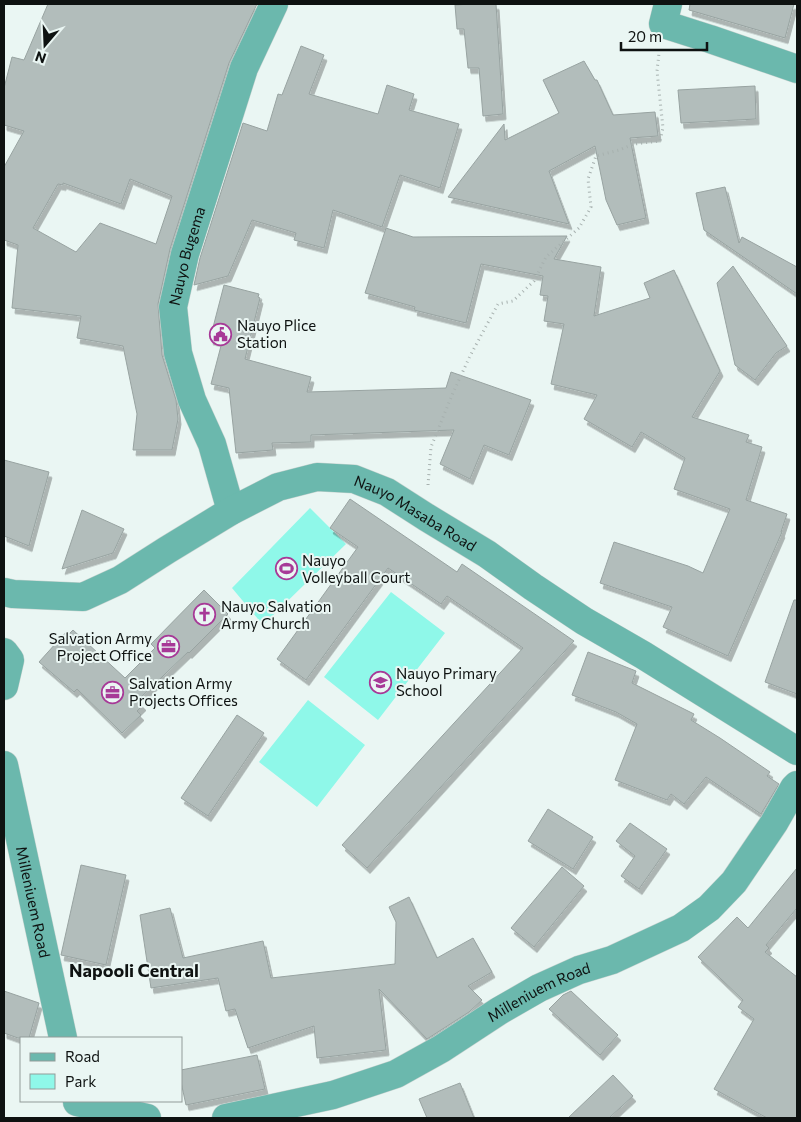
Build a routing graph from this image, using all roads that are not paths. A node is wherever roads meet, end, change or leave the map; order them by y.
1 (274, 4) edge
2 (665, 14) edge
3 (797, 69) edge
4 (231, 511) junction
5 (7, 598) edge
6 (4, 652) edge
7 (4, 686) edge
8 (797, 750) edge
9 (4, 765) edge
10 (797, 785) edge
11 (63, 1037) edge
12 (78, 1107) edge
13 (147, 1118) edge
14 (226, 1118) edge

1 - 4 street, Nauyo Bugema
2 - 3 street
4 - 5 street, Nauyo Masaba Road
4 - 8 street, Nauyo Masaba Road
6 - 7 street
9 - 11 street, Milleniuem Road
10 - 14 street, Milleniuem Road
12 - 13 street

